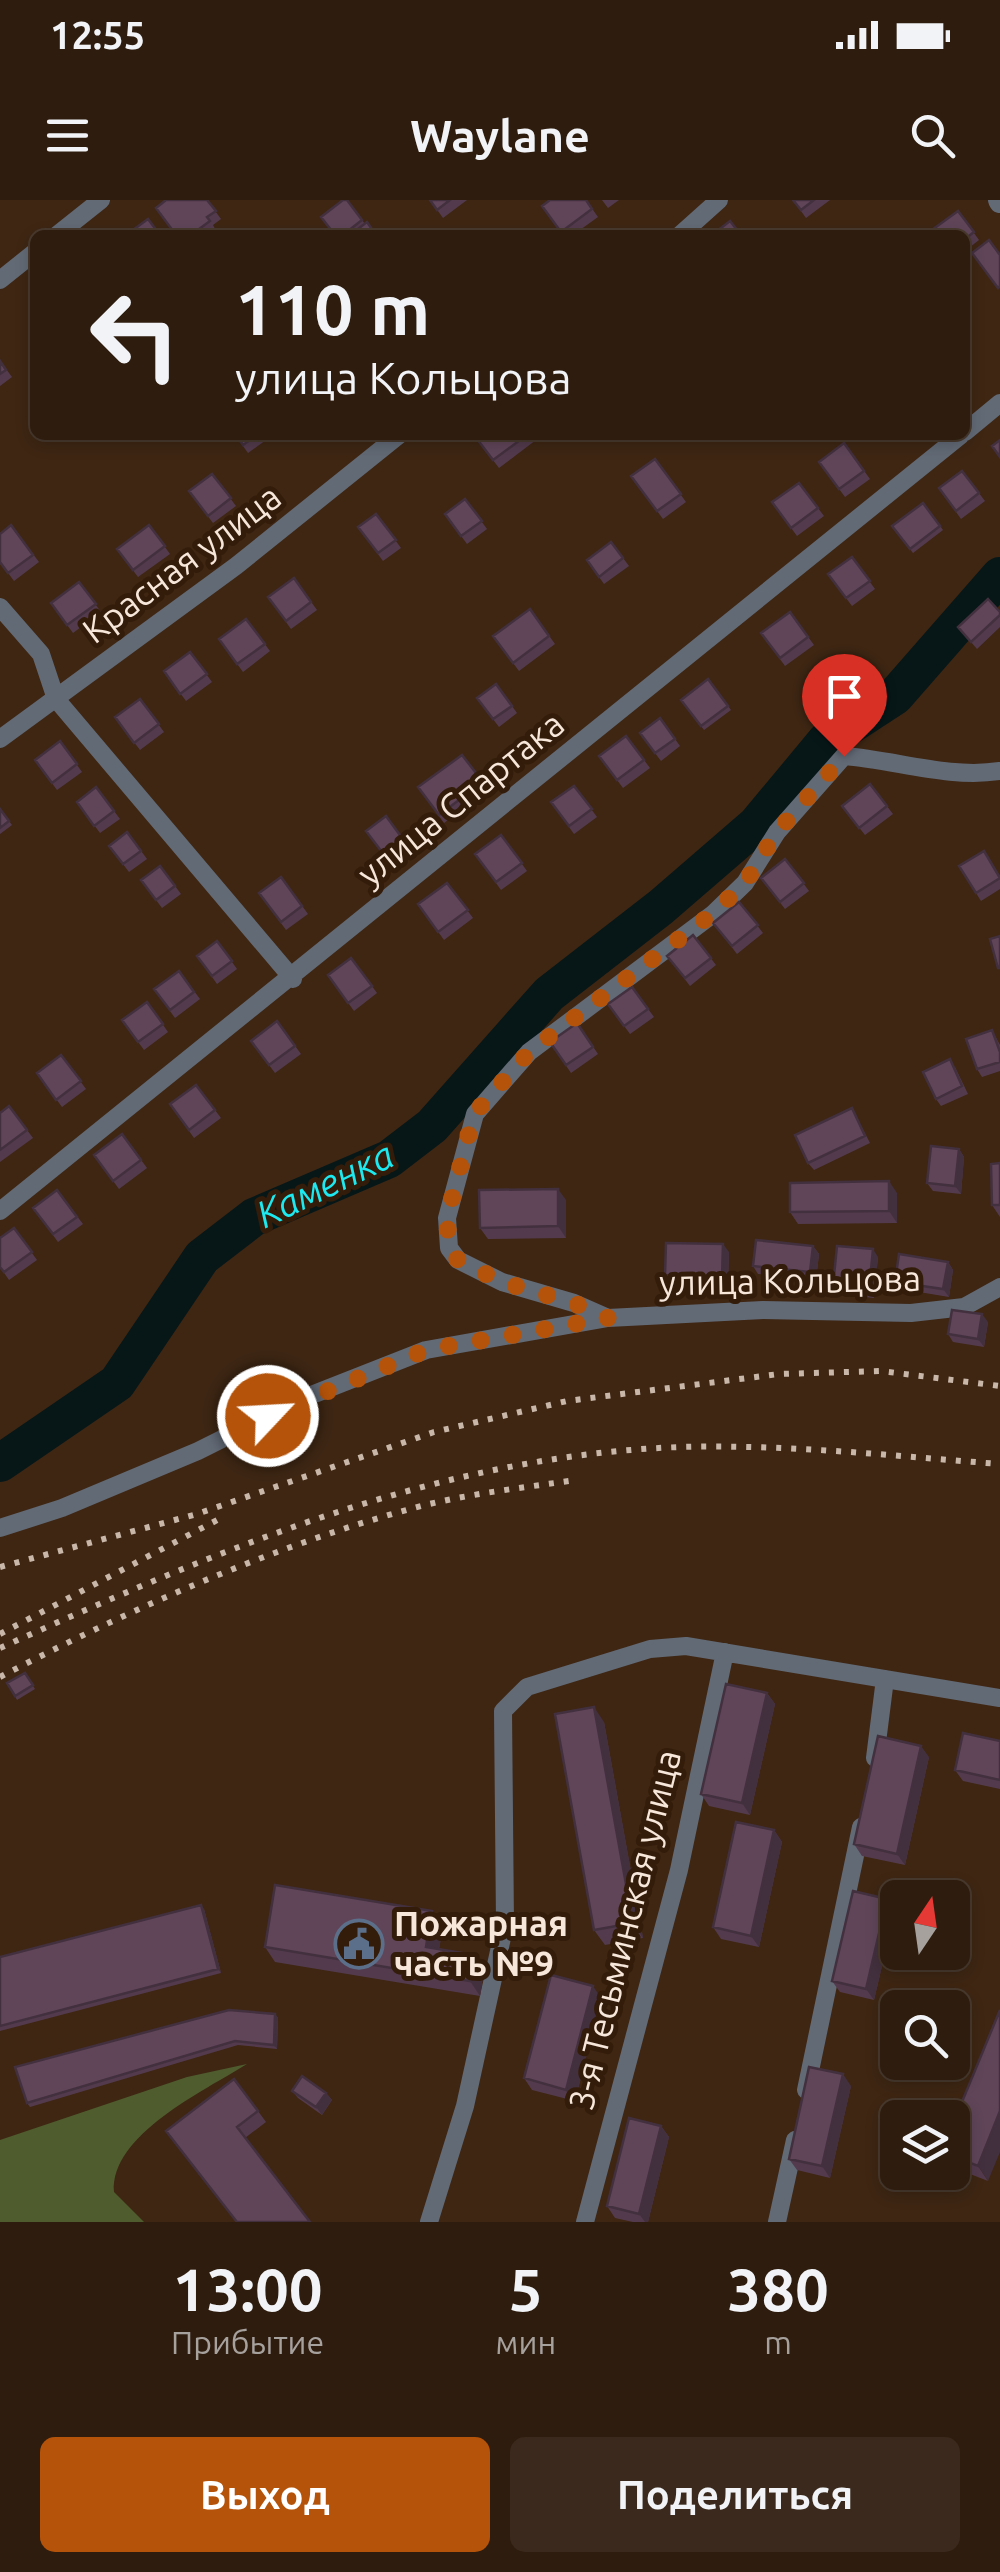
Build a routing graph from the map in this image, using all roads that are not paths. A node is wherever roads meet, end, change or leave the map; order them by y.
1 (101, 200) edge
2 (718, 200) edge
3 (63, 230) edge
4 (685, 230) edge
5 (30, 256) edge
6 (0, 280) edge
7 (1000, 404) edge
8 (970, 428) edge
9 (392, 440) edge
10 (954, 440) edge
11 (0, 607) edge
12 (56, 699) junction
13 (0, 739) edge
14 (1000, 771) edge
15 (293, 979) junction
16 (0, 1212) edge
17 (1000, 1287) edge
18 (608, 1318) junction
19 (0, 1528) edge
20 (724, 1652) junction
21 (884, 1679) junction
22 (1000, 1698) edge
23 (871, 1779) edge
24 (864, 1815) edge
25 (429, 2222) edge
26 (585, 2222) edge
27 (777, 2222) edge

1 - 3 street
2 - 4 street
5 - 6 street
7 - 8 street, улица Спартака
9 - 12 street, Красная улица
10 - 15 street, улица Спартака
11 - 12 street
12 - 13 street, Красная улица
12 - 15 street
14 - 18 street, улица Кольцова
15 - 16 street, улица Спартака
17 - 18 street, улица Кольцова
18 - 19 street
20 - 21 street
20 - 25 street
20 - 26 street, 3-я Тесьминская улица
21 - 22 street
21 - 23 street
24 - 27 street

